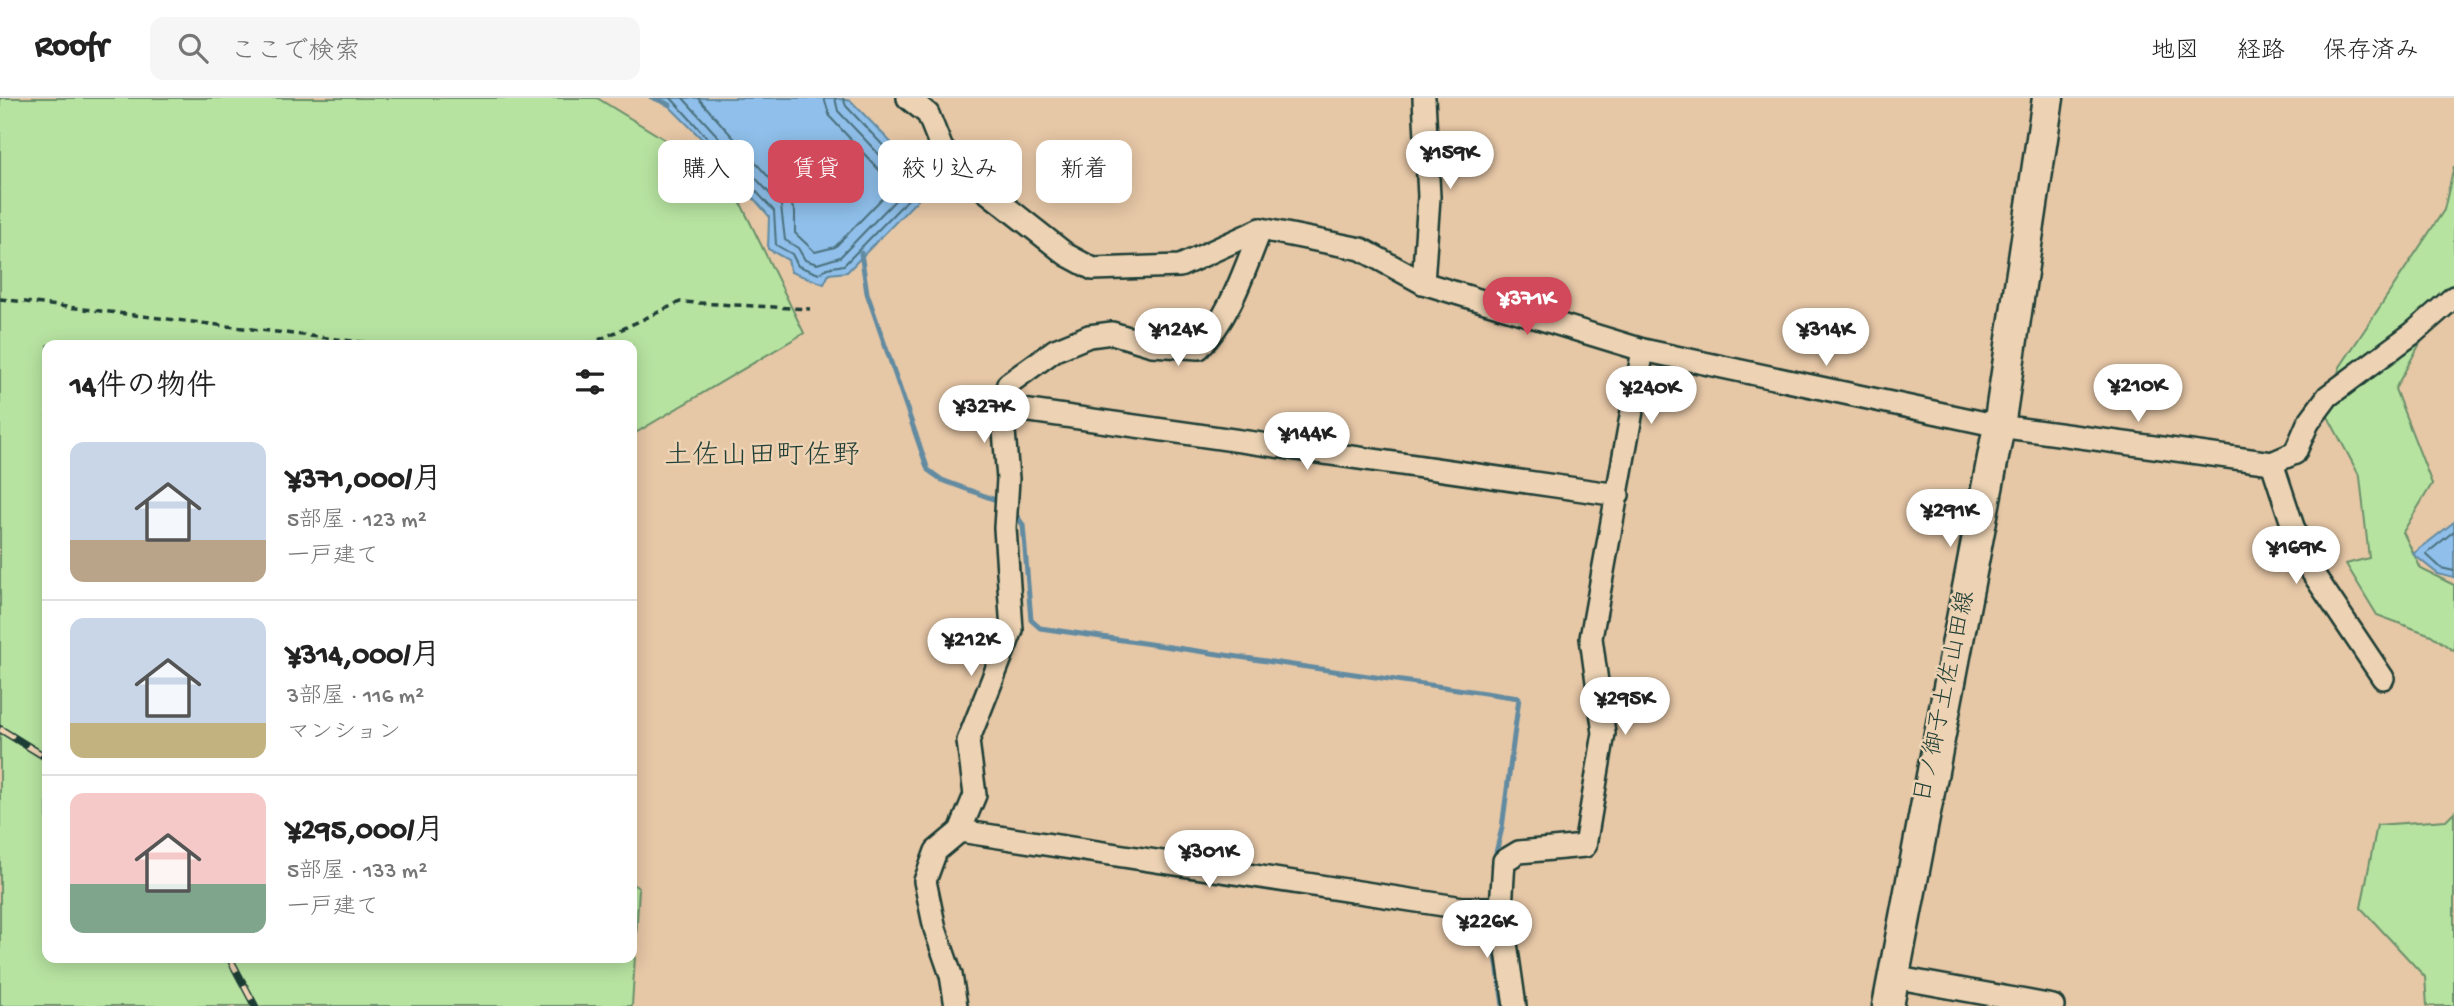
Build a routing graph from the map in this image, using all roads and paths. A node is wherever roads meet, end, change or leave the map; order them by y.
1 (908, 98) edge
2 (1424, 98) edge
3 (2048, 98) edge
4 (1261, 229) junction
5 (1423, 283) junction
6 (2454, 297) edge
7 (0, 299) edge
8 (810, 309) dead end
9 (344, 340) edge
10 (600, 340) edge
11 (1643, 350) junction
12 (1002, 407) junction
13 (1999, 426) junction
14 (2273, 463) junction
15 (1618, 495) junction
16 (2383, 678) dead end
17 (960, 831) junction
18 (1501, 908) junction
19 (1893, 977) junction
20 (956, 1006) edge
21 (1515, 1006) edge
22 (1888, 1006) edge
23 (2053, 1006) edge

1 - 4 street
2 - 5 street
3 - 13 main road, 日ノ御子土佐山田線
4 - 5 street
4 - 12 street
5 - 11 street
6 - 14 street
7 - 9 path
8 - 10 path
11 - 13 street
11 - 15 street
12 - 15 street
12 - 17 street
13 - 14 street
13 - 19 main road, 日ノ御子土佐山田線
14 - 16 street
15 - 18 street
17 - 18 street
17 - 20 street
18 - 21 street
19 - 22 main road, 日ノ御子土佐山田線
19 - 23 street

